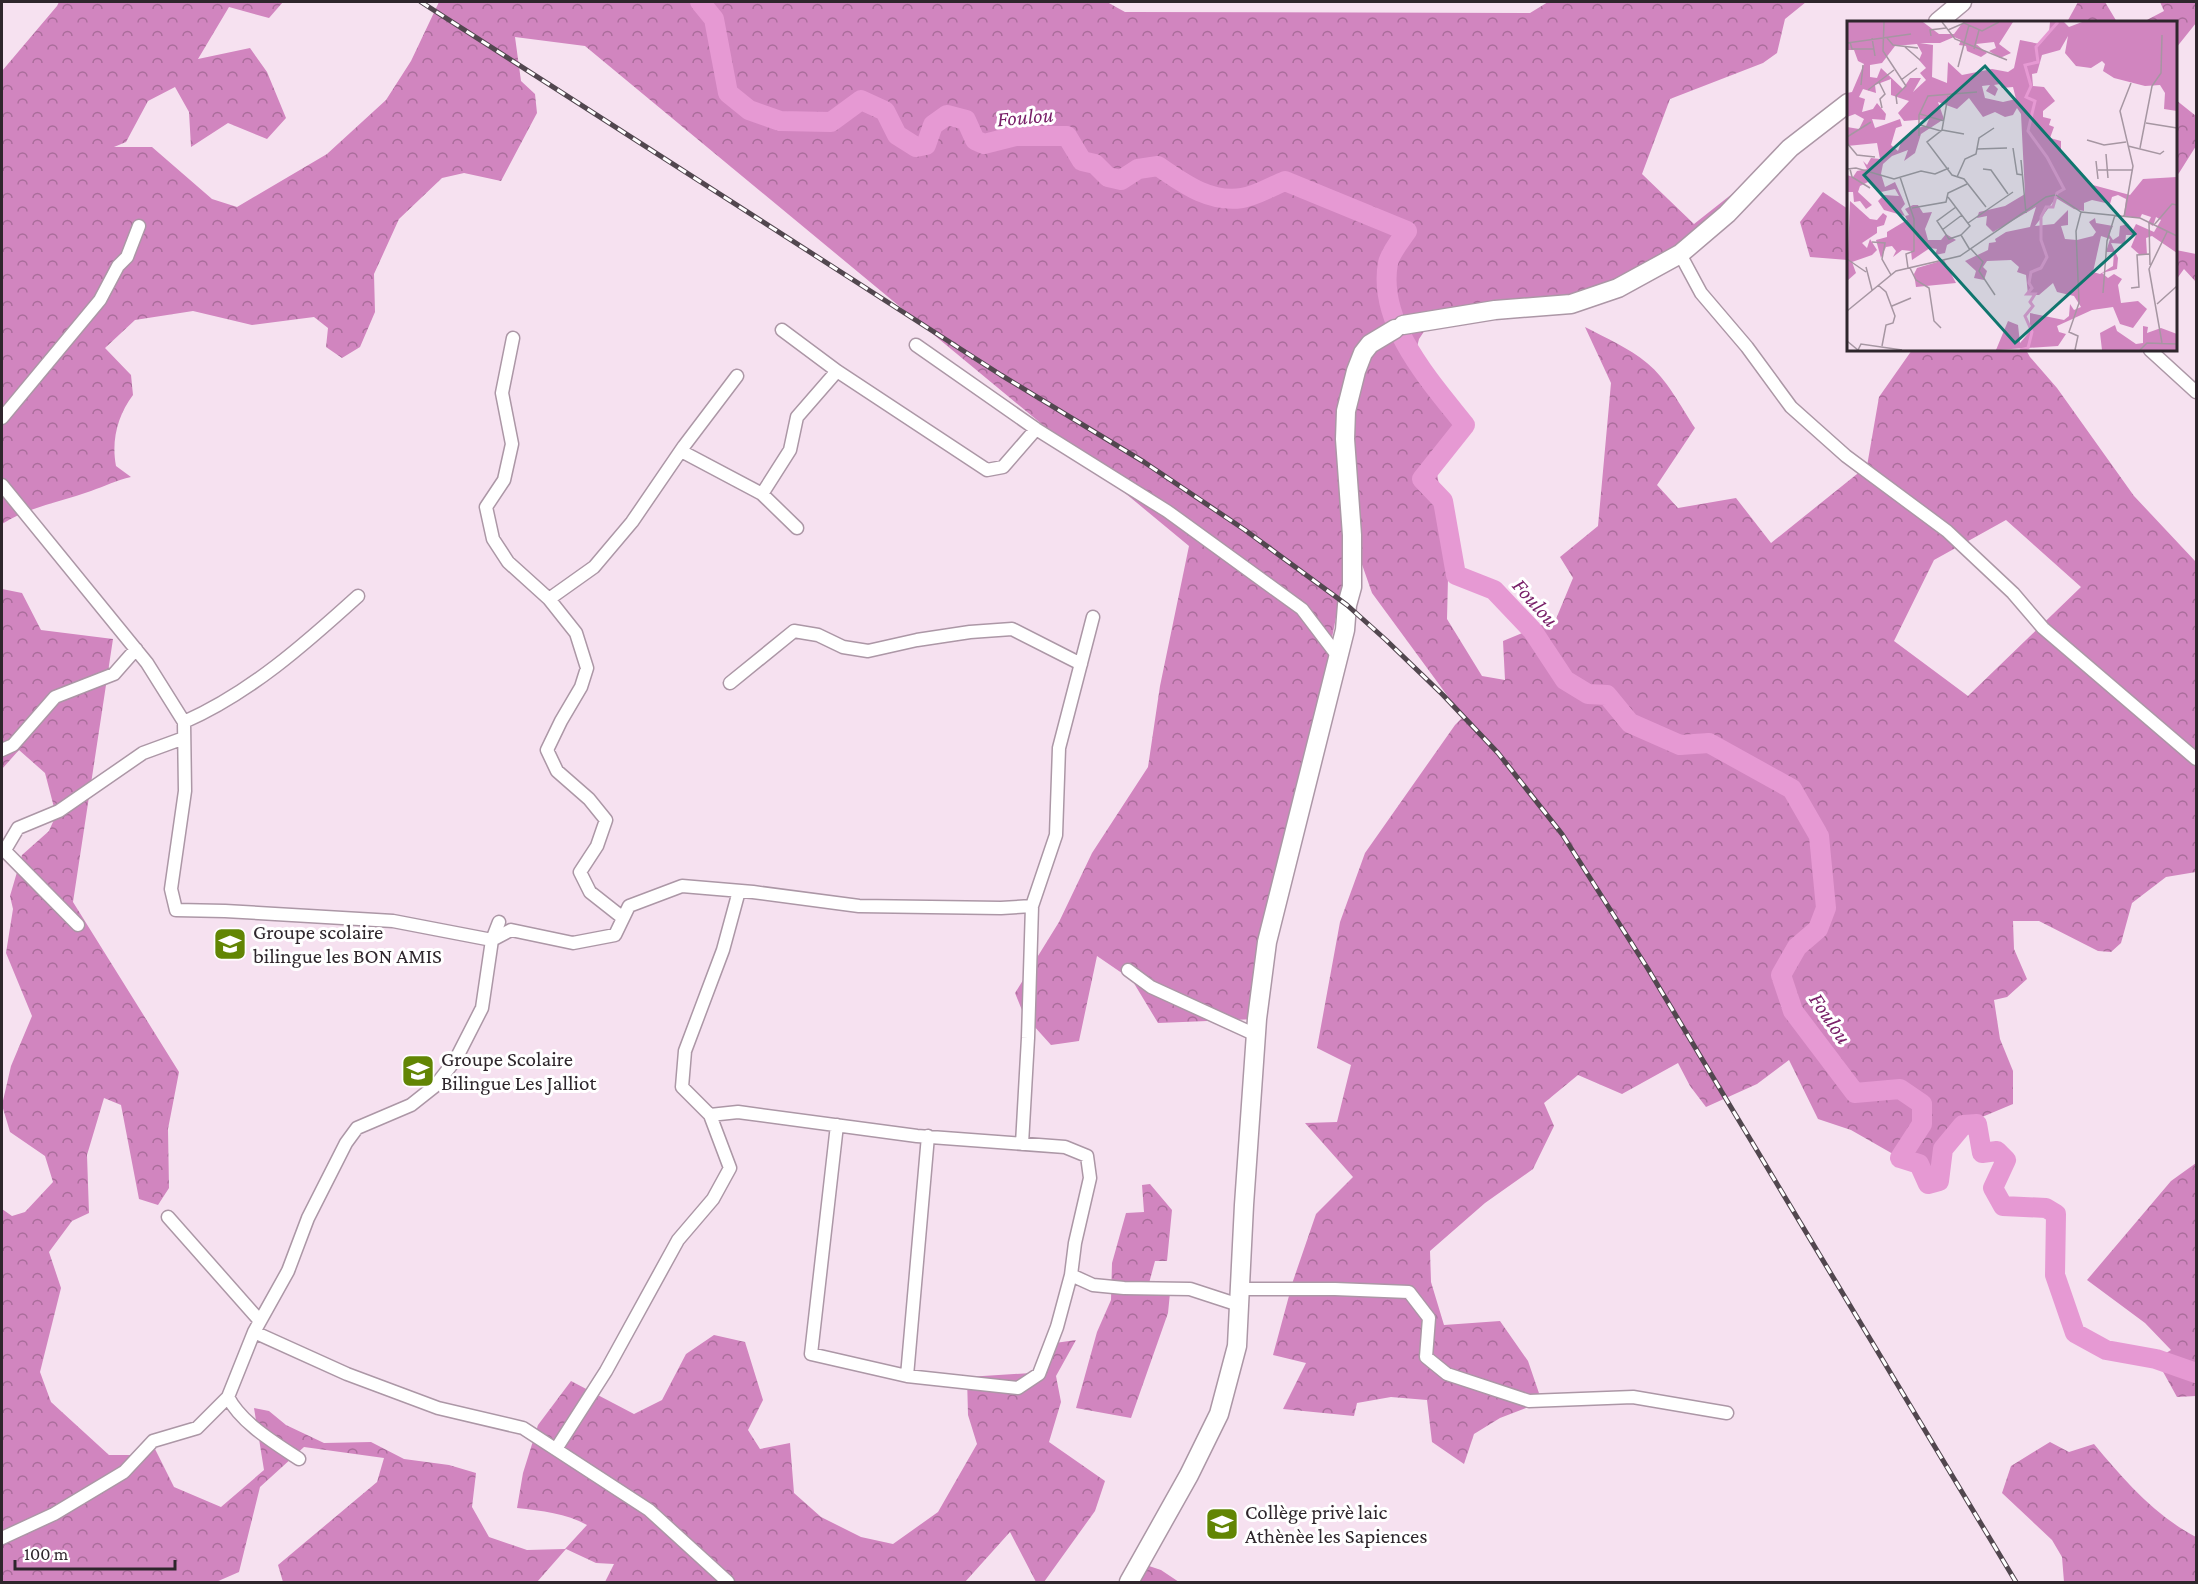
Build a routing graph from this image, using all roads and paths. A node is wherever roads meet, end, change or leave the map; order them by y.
1 (1962, 2) edge
2 (1939, 21) edge
3 (1847, 104) edge
4 (139, 226) dead end
5 (1680, 254) junction
6 (782, 330) dead end
7 (513, 338) dead end
8 (916, 345) dead end
9 (2151, 351) edge
10 (837, 371) junction
11 (737, 375) dead end
12 (2196, 392) edge
13 (2, 418) edge
14 (1036, 429) junction
15 (681, 451) junction
16 (2, 485) edge
17 (762, 494) junction
18 (797, 528) dead end
19 (358, 597) dead end
20 (549, 599) junction
21 (1093, 617) dead end
22 (136, 649) junction
23 (1337, 655) junction
24 (1081, 664) junction
25 (730, 683) dead end
26 (184, 722) junction
27 (184, 738) junction
28 (2, 750) edge
29 (2196, 759) edge
30 (3, 849) edge
31 (739, 891) junction
32 (1032, 906) junction
33 (623, 918) junction
34 (499, 922) dead end
35 (78, 925) dead end
36 (492, 940) junction
37 (1128, 970) dead end
38 (1256, 1035) junction
39 (710, 1115) junction
40 (837, 1125) junction
41 (928, 1136) junction
42 (1023, 1144) junction
43 (168, 1217) dead end
44 (1071, 1275) junction
45 (1239, 1297) junction
46 (257, 1327) junction
47 (907, 1376) junction
48 (228, 1397) junction
49 (1727, 1413) dead end
50 (556, 1449) junction
51 (299, 1459) dead end
52 (2, 1538) edge
53 (728, 1582) edge
54 (1129, 1582) edge

1 - 2 street
3 - 5 street
4 - 13 street
5 - 23 street
5 - 29 street
6 - 10 street
7 - 20 street
8 - 14 street
9 - 12 street
10 - 14 street
10 - 17 street
11 - 15 street
14 - 23 street
15 - 17 street
15 - 20 street
16 - 22 street
17 - 18 street
19 - 26 street
20 - 33 street
21 - 24 street
22 - 26 street
22 - 28 street
23 - 38 street
24 - 25 street
24 - 32 street
26 - 27 street
27 - 30 street
27 - 36 street
30 - 35 street
31 - 32 street
31 - 33 street
31 - 39 street
32 - 42 street
33 - 36 street
34 - 36 street
36 - 46 street
37 - 38 street
38 - 45 street
39 - 40 street
39 - 50 street
40 - 41 street
40 - 47 street
41 - 42 street
41 - 47 street
42 - 44 street
43 - 46 street
44 - 45 street
44 - 47 street
45 - 49 street
45 - 54 street
46 - 48 street
46 - 50 street
48 - 51 street
48 - 52 street
50 - 53 street

